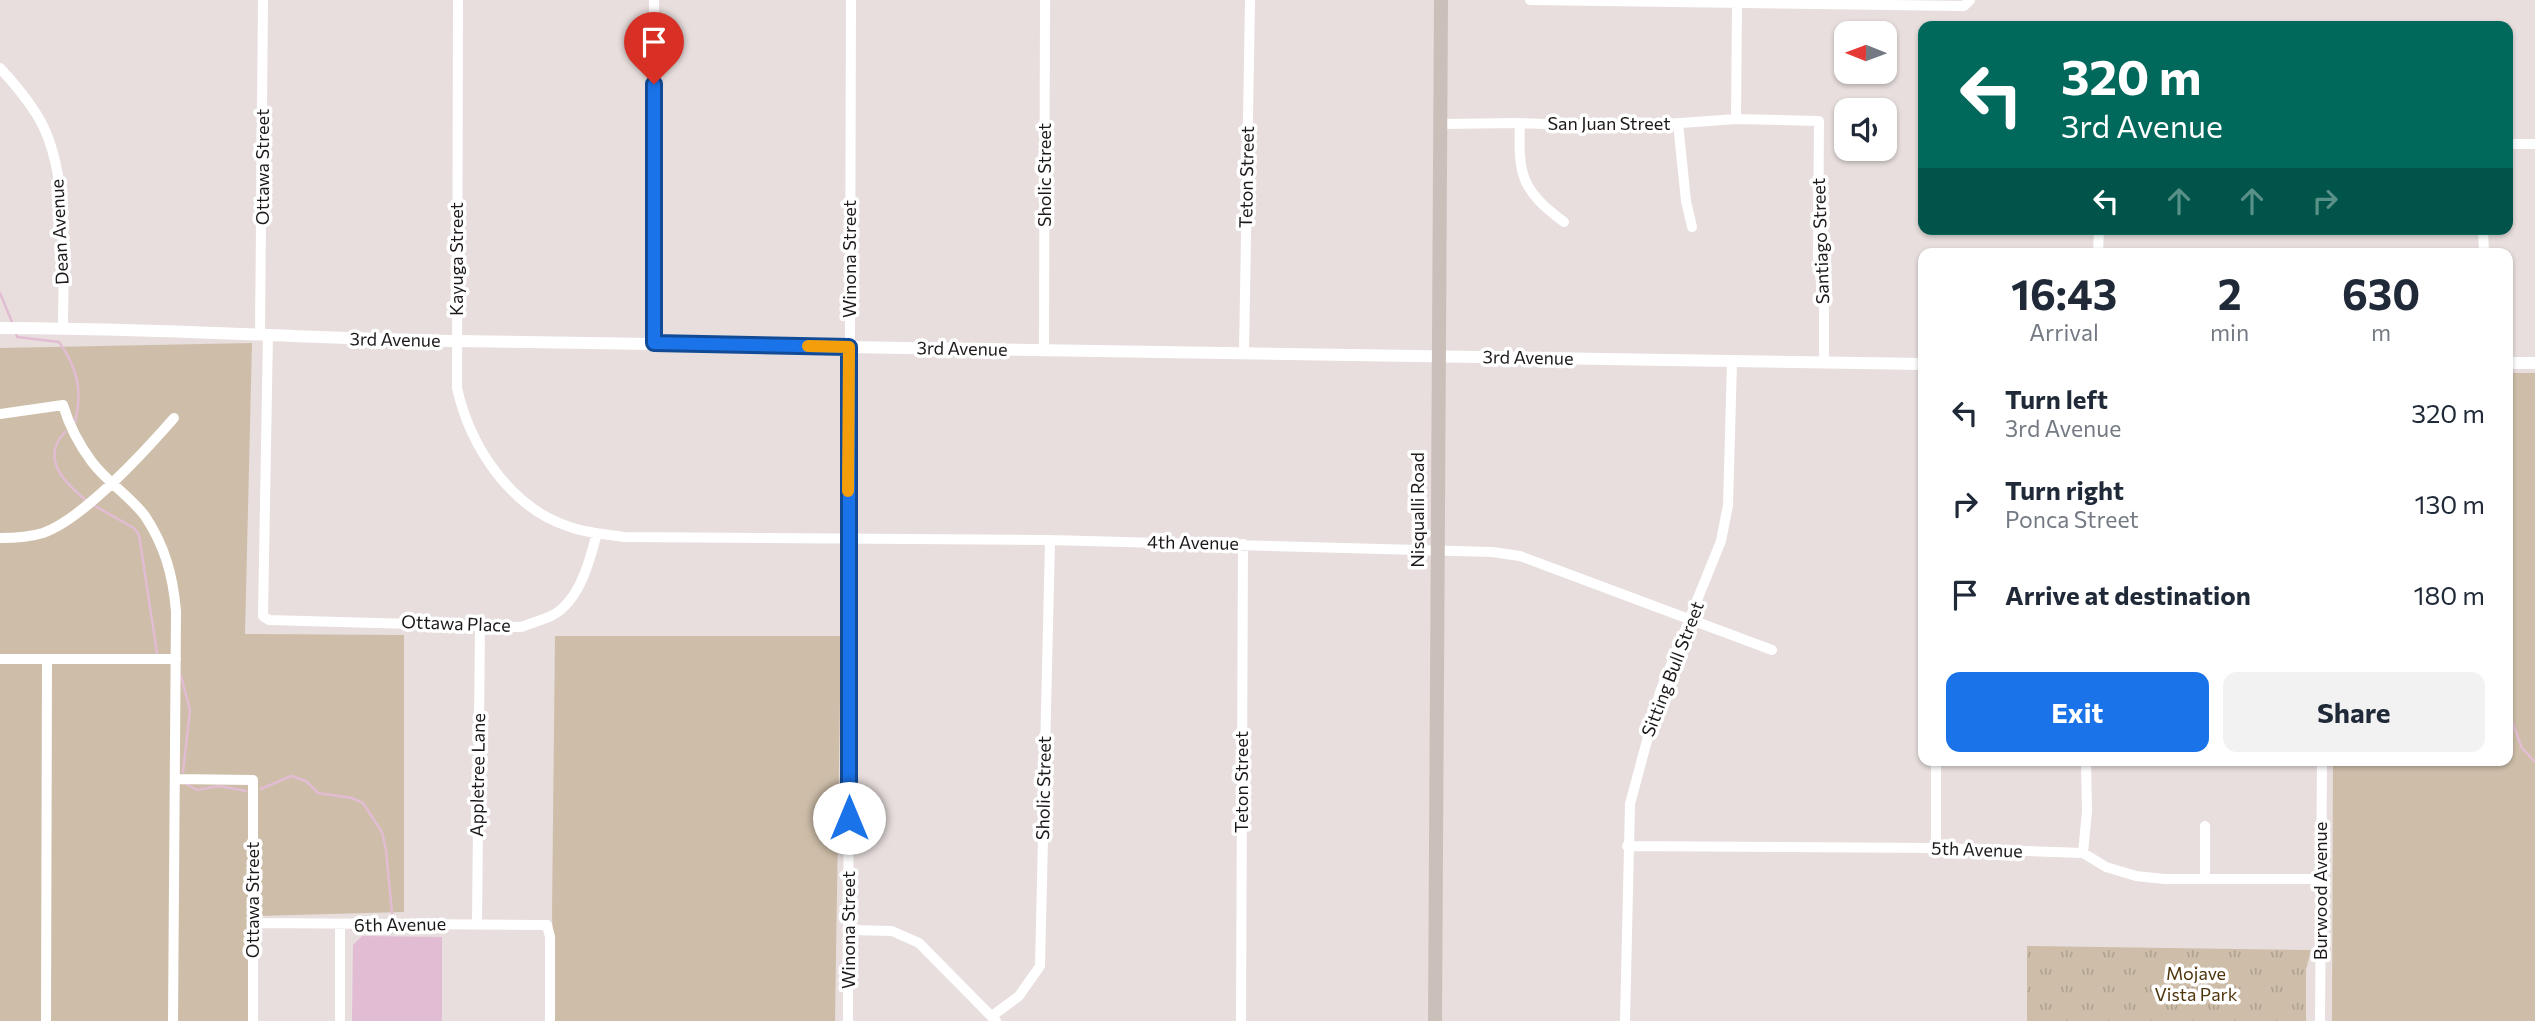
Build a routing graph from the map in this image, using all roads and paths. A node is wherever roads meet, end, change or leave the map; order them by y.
1 (263, 0) edge
2 (458, 0) edge
3 (654, 0) edge
4 (851, 0) edge
5 (1045, 0) edge
6 (1250, 0) edge
7 (1441, 0) edge
8 (1530, 0) edge
9 (1970, 1) edge
10 (1737, 4) junction
11 (0, 68) edge
12 (1736, 119) junction
13 (1819, 121) joint
14 (1520, 123) junction
15 (1440, 124) junction
16 (1678, 124) junction
17 (2513, 144) edge
18 (2535, 144) edge
19 (1564, 222) dead end
20 (1692, 227) dead end
21 (0, 328) edge
22 (63, 328) junction
23 (264, 334) junction
24 (457, 341) junction
25 (654, 343) junction
26 (849, 347) junction
27 (1044, 350) junction
28 (1244, 353) junction
29 (1439, 357) junction
30 (1732, 362) junction
31 (1824, 362) junction
32 (2513, 363) edge
33 (2535, 363) edge
34 (1918, 364) edge
35 (0, 414) edge
36 (174, 418) dead end
37 (111, 481) junction
38 (597, 533) junction
39 (0, 538) edge
40 (848, 539) junction
41 (1050, 540) junction
42 (1243, 544) junction
43 (1437, 550) junction
44 (263, 615) joint
45 (1692, 618) junction
46 (480, 627) junction
47 (1772, 650) dead end
48 (0, 659) edge
49 (47, 659) junction
50 (176, 659) junction
51 (1936, 766) edge
52 (2086, 766) edge
53 (2322, 766) edge
54 (175, 779) junction
55 (2205, 826) dead end
56 (1626, 846) junction
57 (1936, 848) junction
58 (2083, 853) junction
59 (2205, 879) junction
60 (2322, 879) junction
61 (252, 923) junction
62 (477, 923) junction
63 (340, 926) junction
64 (850, 930) junction
65 (994, 1019) edge
66 (46, 1021) edge
67 (173, 1021) edge
68 (253, 1021) edge
69 (340, 1021) edge
70 (550, 1021) edge
71 (848, 1021) edge
72 (1241, 1021) edge
73 (1435, 1021) edge
74 (1625, 1021) edge
75 (2320, 1021) edge

1 - 23 street, Ottawa Street
2 - 24 street, Kayuga Street
3 - 25 street
4 - 26 street, Winona Street
5 - 27 street, Sholic Street
6 - 28 street, Teton Street
7 - 15 main road, Nisqualli Road
8 - 10 street
9 - 10 street
10 - 12 street
11 - 22 street, Dean Avenue
12 - 13 street, San Juan Street
12 - 16 street, San Juan Street
13 - 31 street, Santiago Street
14 - 15 street, San Juan Street
14 - 16 street, San Juan Street
14 - 19 street
15 - 29 main road, Nisqualli Road
16 - 20 street
17 - 18 street
21 - 22 street, 3rd Avenue
22 - 23 street, 3rd Avenue
23 - 24 street, 3rd Avenue
23 - 44 street, Ottawa Street
24 - 25 street, 3rd Avenue
24 - 38 street, Kayuga Street
25 - 26 street, 3rd Avenue
26 - 27 street, 3rd Avenue
26 - 40 street, Winona Street
27 - 28 street, 3rd Avenue
28 - 29 street, 3rd Avenue
29 - 30 street, 3rd Avenue
29 - 43 main road, Nisqualli Road
30 - 31 street, 3rd Avenue
30 - 45 street, Sitting Bull Street
31 - 34 street, 3rd Avenue
32 - 33 street
35 - 37 street
36 - 37 street
37 - 39 street
37 - 50 street
38 - 40 street, 4th Avenue
38 - 46 street, Ottawa Place
40 - 41 street, 4th Avenue
40 - 64 street, Winona Street
41 - 42 street, 4th Avenue
41 - 65 street, Sholic Street
42 - 43 street, 4th Avenue
42 - 72 street, Teton Street
43 - 45 street, 4th Avenue
43 - 73 main road, Nisqualli Road
44 - 46 street, Ottawa Place
45 - 47 street, 4th Avenue
45 - 56 street, Sitting Bull Street
46 - 62 street, Appletree Lane
48 - 49 street
49 - 50 street
49 - 66 street
50 - 54 street
51 - 57 street
52 - 58 street
53 - 60 street, Burwood Avenue
54 - 61 street, Ottawa Street
54 - 67 street
55 - 59 street
56 - 57 street, 5th Avenue
56 - 74 street, Sitting Bull Street
57 - 58 street, 5th Avenue
58 - 59 street, 5th Avenue
59 - 60 street, 5th Avenue
60 - 75 street, Burwood Avenue
61 - 63 street, 6th Avenue
61 - 68 street, Ottawa Street
62 - 63 street, 6th Avenue
62 - 70 street, 6th Avenue
63 - 69 street
64 - 65 street
64 - 71 street, Winona Street

